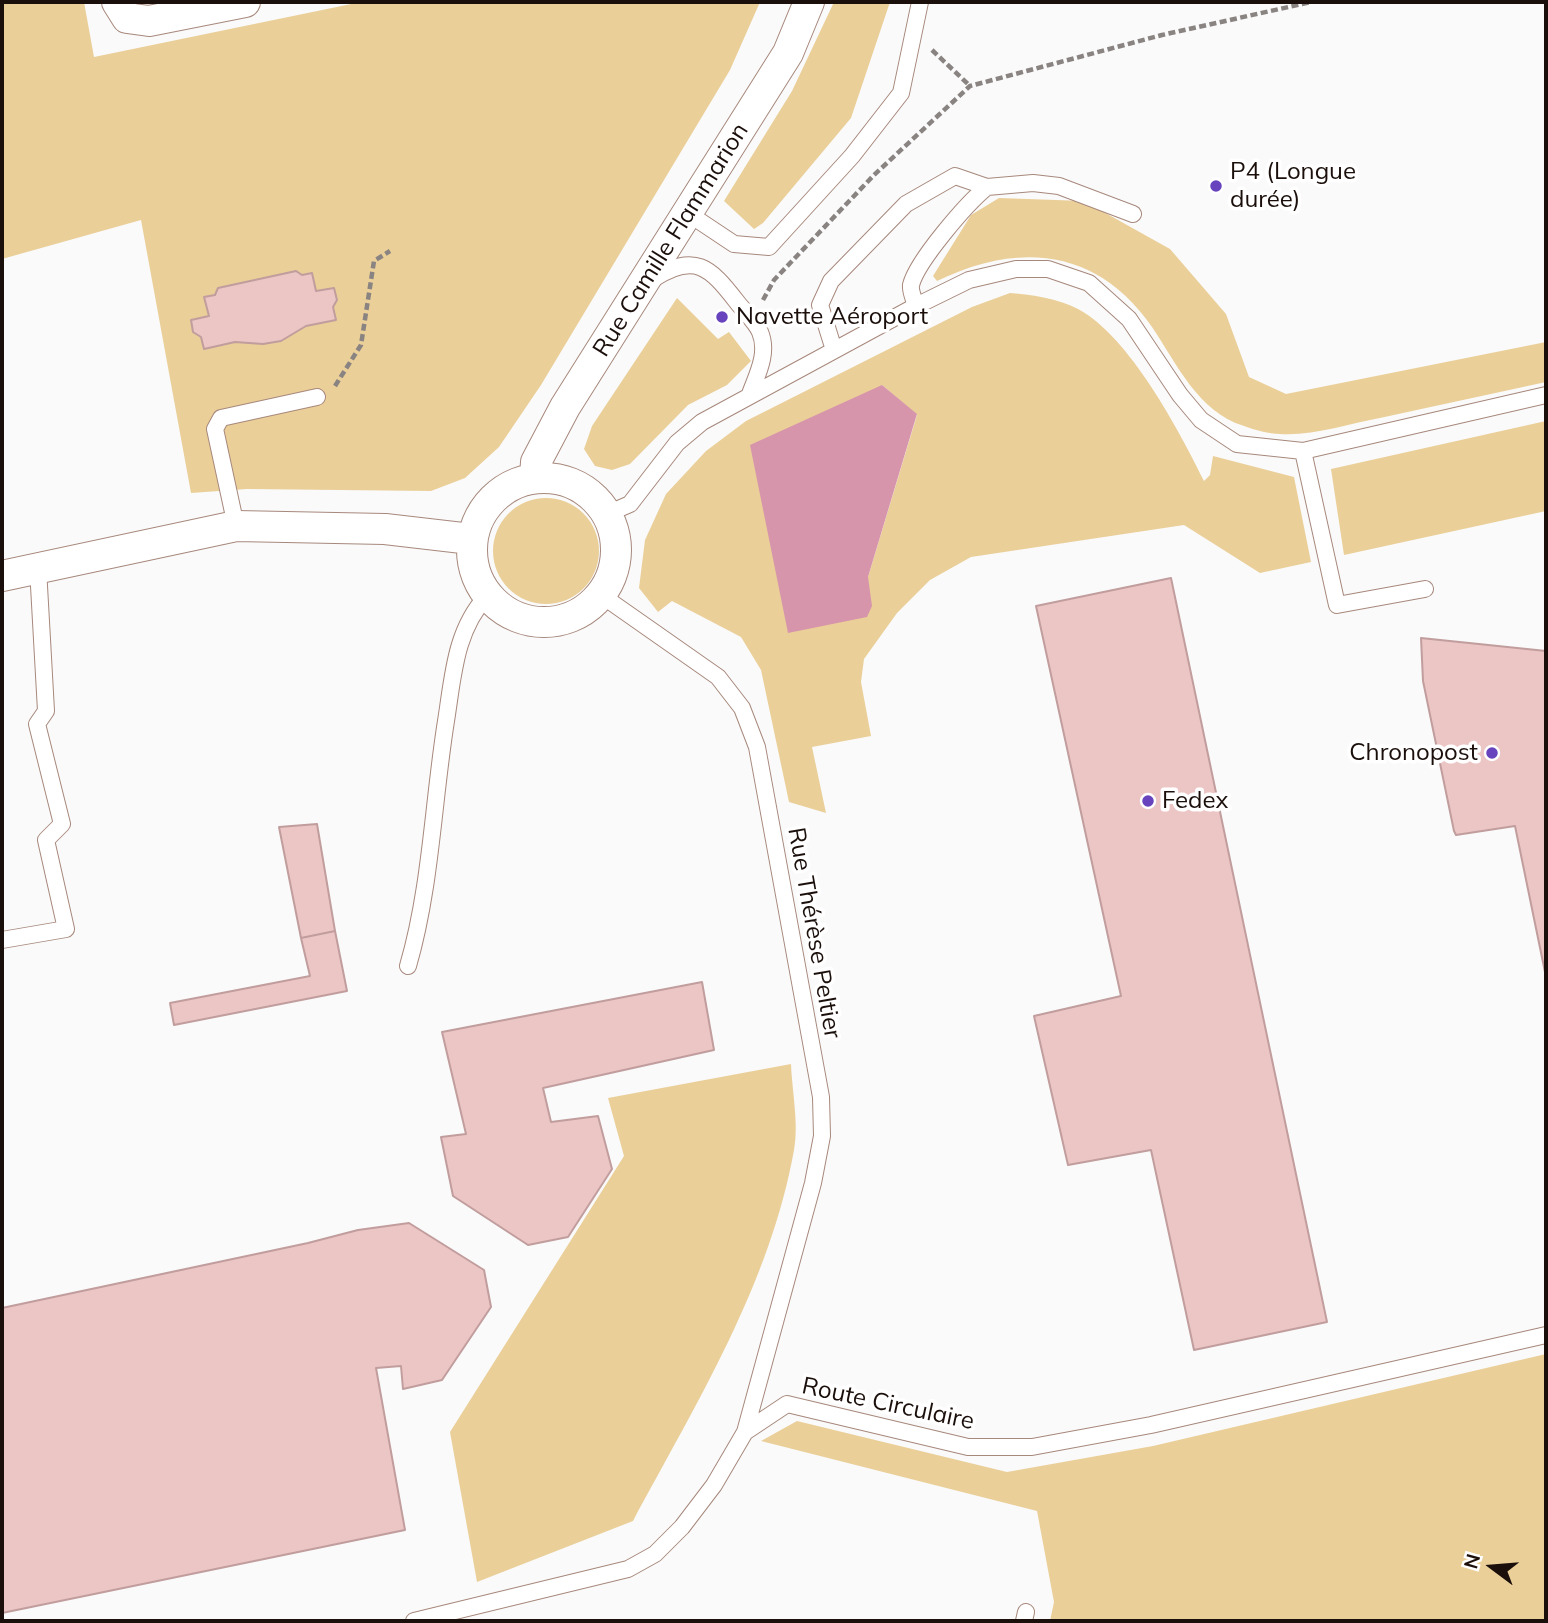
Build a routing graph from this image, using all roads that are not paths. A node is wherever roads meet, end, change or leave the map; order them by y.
1 (117, 2) edge
2 (245, 2) edge
3 (808, 2) edge
4 (920, 2) edge
5 (987, 187) junction
6 (689, 214) junction
7 (1133, 214) dead end
8 (645, 284) junction
9 (916, 306) junction
10 (834, 350) junction
11 (750, 394) junction
12 (1546, 395) edge
13 (317, 397) road end
14 (1303, 451) junction
15 (535, 477) junction
16 (607, 514) junction
17 (236, 526) junction
18 (471, 539) junction
19 (38, 568) junction
20 (2, 576) edge
21 (1425, 589) dead end
22 (601, 595) junction
23 (487, 596) junction
24 (2, 940) edge
25 (408, 965) dead end
26 (1546, 1335) edge
27 (745, 1432) junction
28 (414, 1621) edge

1 - 2 street
3 - 6 street, Rue Camille Flammarion
4 - 6 lane
5 - 7 lane
5 - 9 lane
5 - 10 lane
6 - 8 street, Rue Camille Flammarion
8 - 11 lane
8 - 15 street, Rue Camille Flammarion
9 - 10 lane
9 - 14 lane
10 - 11 lane
11 - 16 lane
12 - 14 lane
13 - 17 lane
14 - 21 lane
15 - 16 street
15 - 18 street
16 - 22 street
17 - 18 street
17 - 19 street
18 - 23 street
19 - 20 street
19 - 24 lane
22 - 23 street
22 - 27 lane, Rue Thérèse Peltier
23 - 25 lane
26 - 27 lane, Route Circulaire
27 - 28 lane, Route Circulaire

